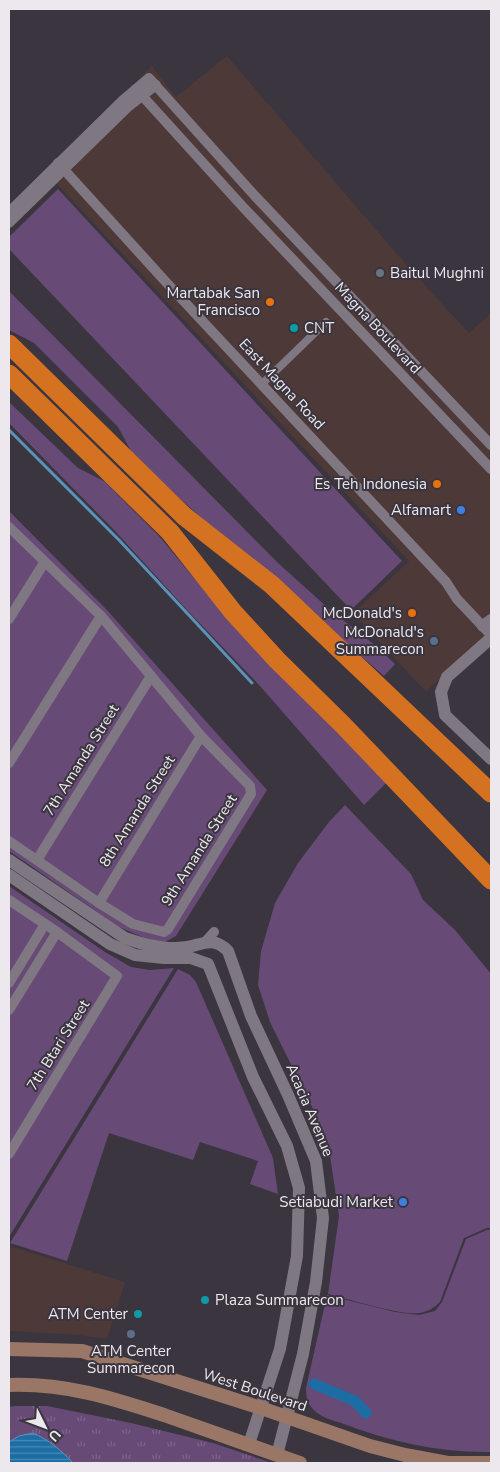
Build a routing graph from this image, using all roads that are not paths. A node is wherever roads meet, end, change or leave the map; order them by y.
1 (139, 92) junction
2 (61, 166) junction
3 (255, 196) junction
4 (243, 207) junction
5 (9, 212) edge
6 (9, 223) edge
7 (326, 322) dead end
8 (9, 344) edge
9 (9, 374) edge
10 (262, 384) junction
11 (491, 445) edge
12 (491, 470) edge
13 (9, 527) edge
14 (44, 562) junction
15 (101, 616) junction
16 (9, 619) edge
17 (489, 630) edge
18 (151, 676) junction
19 (202, 736) junction
20 (491, 759) edge
21 (9, 763) edge
22 (491, 794) edge
23 (9, 841) edge
24 (9, 860) edge
25 (37, 860) junction
26 (9, 875) edge
27 (491, 880) edge
28 (9, 900) edge
29 (99, 903) junction
30 (45, 924) junction
31 (57, 932) junction
32 (230, 950) junction
33 (190, 953) junction
34 (208, 964) junction
35 (9, 983) edge
36 (9, 1010) edge
37 (9, 1154) edge
38 (9, 1349) edge
39 (9, 1385) edge
40 (261, 1408) junction
41 (287, 1417) junction
42 (249, 1444) junction
43 (277, 1455) junction
44 (300, 1463) edge
45 (491, 1463) edge

1 - 2 street
1 - 3 street, Magna Boulevard
1 - 4 street, Magna Boulevard
2 - 5 street
2 - 6 street
2 - 10 street, East Magna Road
3 - 4 street
3 - 11 street, Magna Boulevard
4 - 12 street, Magna Boulevard
7 - 10 street
8 - 22 highway
9 - 27 highway
10 - 17 street, East Magna Road
13 - 14 street
14 - 15 street
14 - 16 street
15 - 18 street
15 - 21 street
17 - 20 street
18 - 19 street
18 - 25 street, 7th Amanda Street
19 - 29 street, 8th Amanda Street
19 - 29 street, 9th Amanda Street
23 - 25 street
24 - 33 street
25 - 29 street
26 - 33 street
28 - 30 street
30 - 31 street
30 - 35 street
31 - 36 street
31 - 37 street, 7th Btari Street
32 - 33 street
32 - 34 street
32 - 41 street, Acacia Avenue
33 - 34 street
34 - 40 street
38 - 40 main road, West Boulevard
39 - 42 main road
40 - 41 main road, West Boulevard
40 - 42 street
41 - 43 street, Acacia Avenue
41 - 45 main road, West Boulevard
42 - 43 main road
43 - 44 main road

